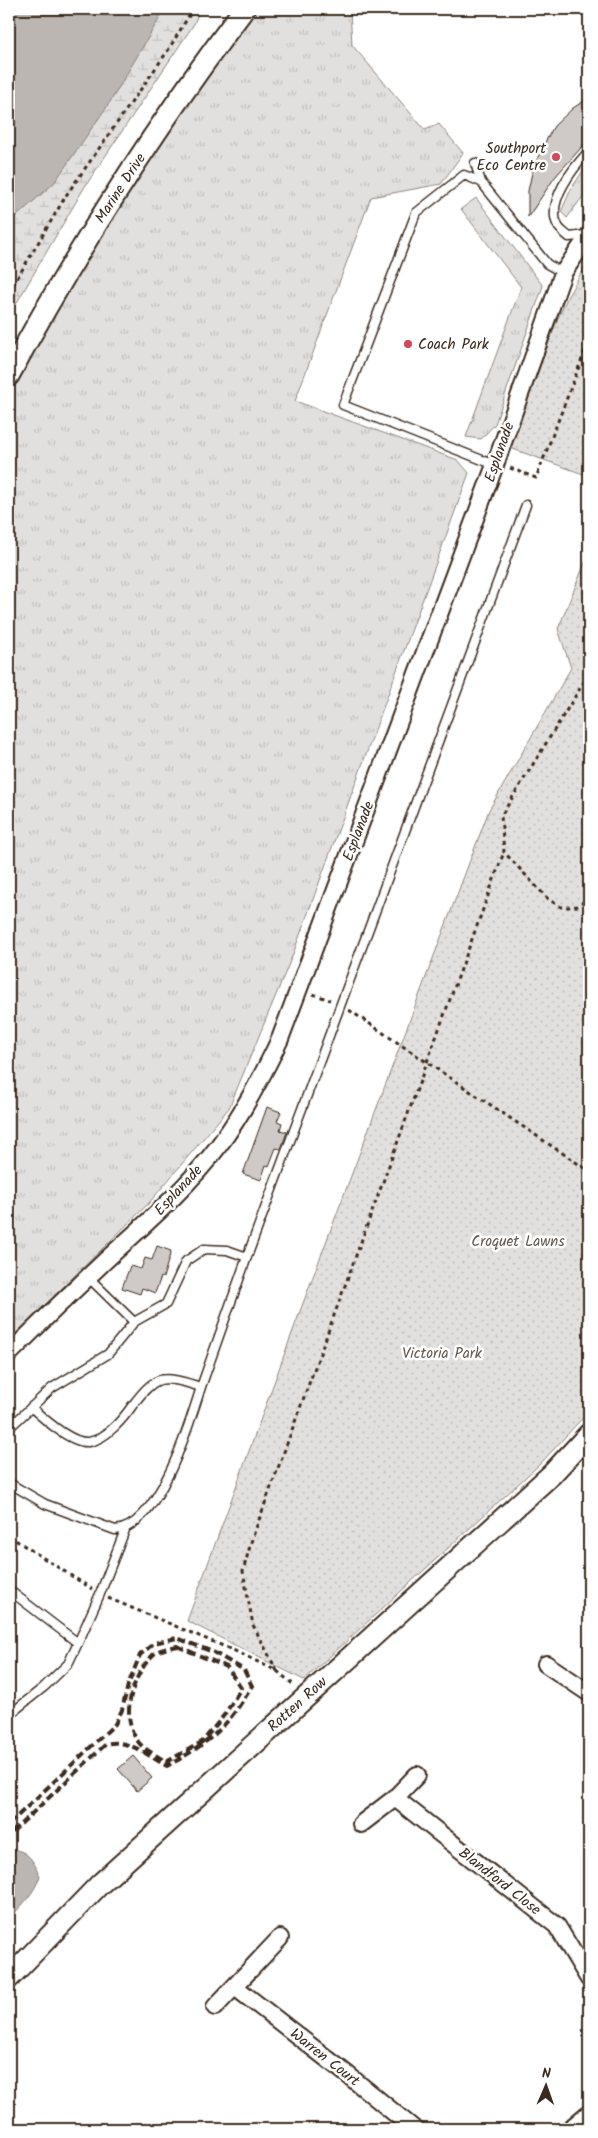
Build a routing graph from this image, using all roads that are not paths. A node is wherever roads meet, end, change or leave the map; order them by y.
1 (244, 9) edge
2 (589, 151) edge
3 (475, 162) dead end
4 (481, 182) junction
5 (589, 235) edge
6 (563, 273) junction
7 (9, 375) edge
8 (495, 464) junction
9 (526, 505) dead end
10 (247, 1257) junction
11 (88, 1277) junction
12 (134, 1322) junction
13 (9, 1354) edge
14 (201, 1387) junction
15 (31, 1407) junction
16 (9, 1428) edge
17 (589, 1434) edge
18 (9, 1483) edge
19 (125, 1530) junction
20 (9, 1590) edge
21 (78, 1643) junction
22 (546, 1664) dead end
23 (587, 1687) edge
24 (9, 1715) edge
25 (417, 1775) dead end
26 (395, 1798) junction
27 (361, 1824) dead end
28 (280, 1938) dead end
29 (9, 1978) edge
30 (589, 1979) edge
31 (235, 1987) junction
32 (215, 2007) dead end
33 (589, 2113) edge
34 (414, 2129) edge
35 (570, 2129) edge

1 - 7 street, Marine Drive
2 - 5 lane
3 - 4 lane
4 - 6 lane
4 - 8 lane
5 - 6 street, Esplanade
6 - 8 street, Esplanade
8 - 11 street, Esplanade
9 - 10 lane
10 - 12 lane
10 - 14 lane
11 - 12 lane
11 - 13 street, Esplanade
12 - 15 lane
14 - 15 lane
14 - 19 lane
15 - 16 lane
17 - 29 street, Rotten Row
18 - 19 lane
19 - 21 lane
20 - 21 lane
21 - 24 lane
22 - 23 street
25 - 26 street
26 - 27 street
26 - 30 street, Blandford Close
28 - 31 street
31 - 32 street
31 - 34 street, Warren Court
33 - 35 street

